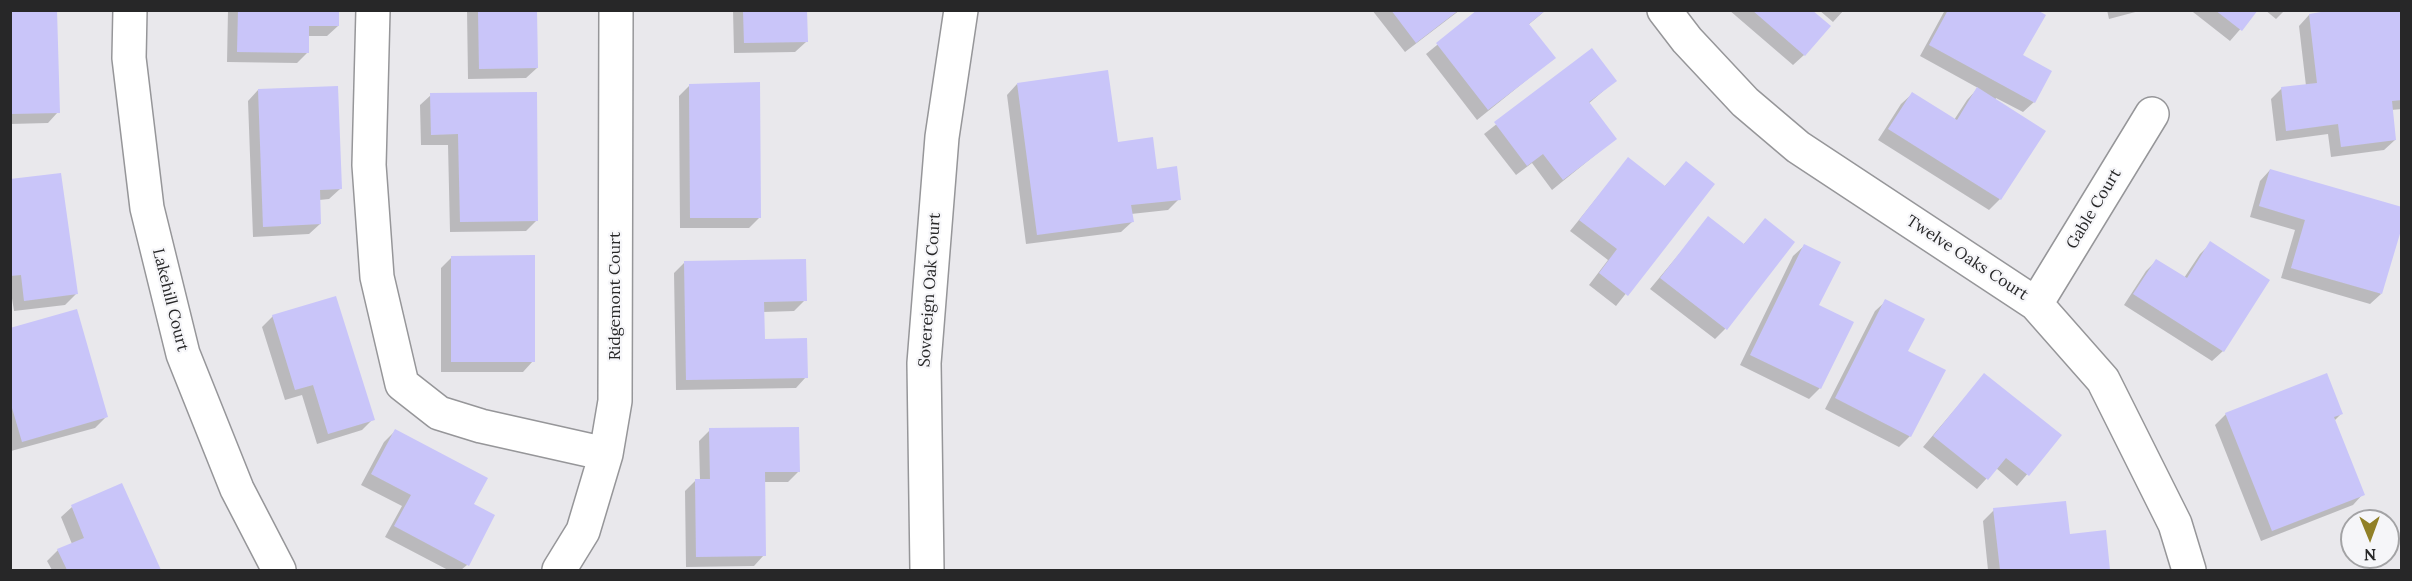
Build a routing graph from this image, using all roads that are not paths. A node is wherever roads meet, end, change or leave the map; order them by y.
1 (130, 10) edge
2 (374, 10) edge
3 (616, 10) edge
4 (961, 10) edge
5 (1664, 10) edge
6 (2152, 114) dead end
7 (2036, 304) junction
8 (606, 454) junction
9 (279, 570) edge
10 (559, 570) edge
11 (927, 570) edge
12 (2189, 570) edge

1 - 9 street, Lakehill Court
2 - 8 street
3 - 8 street, Ridgemont Court
4 - 11 street, Sovereign Oak Court
5 - 7 street, Twelve Oaks Court
6 - 7 street, Gable Court
7 - 12 street, Twelve Oaks Court
8 - 10 street, Ridgemont Court

